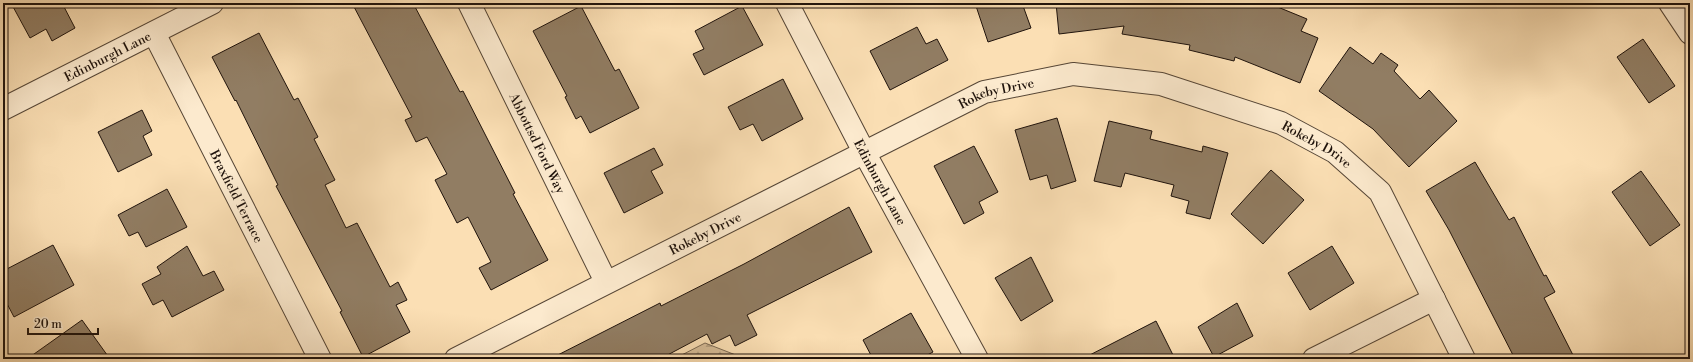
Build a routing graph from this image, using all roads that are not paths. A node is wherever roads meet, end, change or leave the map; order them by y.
1 (212, 3) edge
2 (469, 3) edge
3 (787, 3) edge
4 (1670, 3) edge
5 (154, 33) junction
6 (1690, 33) edge
7 (3, 109) edge
8 (864, 152) junction
9 (606, 282) junction
10 (1434, 299) junction
11 (320, 359) edge
12 (456, 359) edge
13 (978, 359) edge
14 (1314, 359) edge
15 (1464, 359) edge

1 - 5 street, Edinburgh Lane
2 - 9 street, Abbottsd Ford Way
3 - 8 street, Edinburgh Lane
4 - 6 street
5 - 7 street, Edinburgh Lane
5 - 11 street, Braxfield Terrace
8 - 9 street, Rokeby Drive
8 - 10 street, Rokeby Drive
8 - 13 street, Edinburgh Lane
9 - 12 street, Rokeby Drive
10 - 14 street
10 - 15 street, Rokeby Drive

